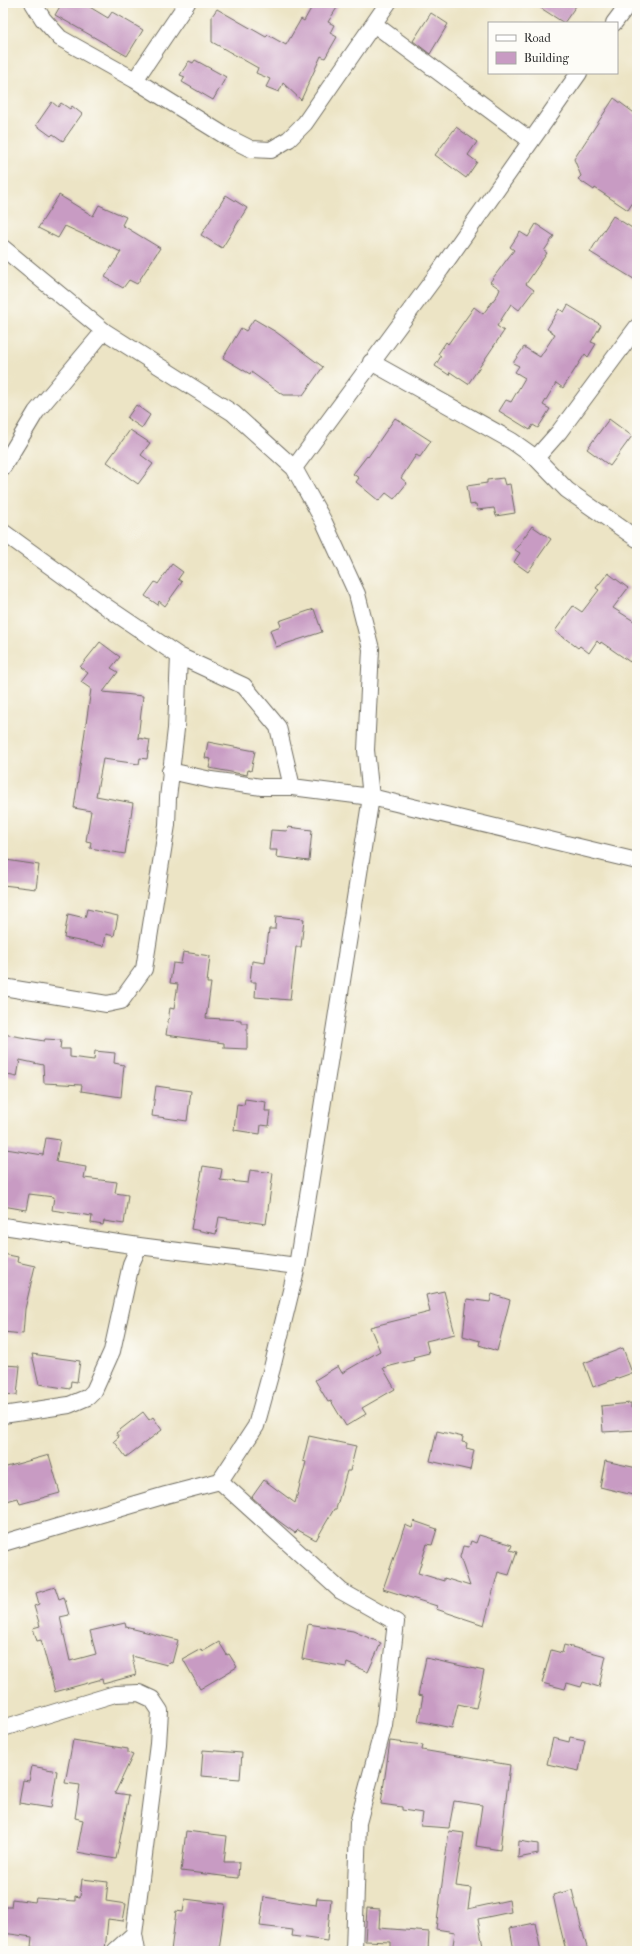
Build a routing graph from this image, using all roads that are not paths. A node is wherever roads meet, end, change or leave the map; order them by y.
1 (34, 3) edge
2 (188, 3) edge
3 (388, 3) edge
4 (629, 3) edge
5 (615, 22) edge
6 (374, 24) junction
7 (578, 74) edge
8 (135, 80) junction
9 (530, 140) junction
10 (3, 248) edge
11 (637, 327) edge
12 (104, 332) junction
13 (371, 362) junction
14 (536, 458) junction
15 (3, 467) edge
16 (294, 468) junction
17 (3, 532) edge
18 (637, 539) edge
19 (179, 656) junction
20 (170, 771) junction
21 (292, 787) junction
22 (371, 796) junction
23 (637, 861) edge
24 (3, 987) edge
25 (3, 1226) edge
26 (139, 1246) junction
27 (296, 1266) junction
28 (3, 1416) edge
29 (220, 1481) junction
30 (3, 1543) edge
31 (3, 1728) edge
32 (134, 1934) junction
33 (115, 1951) edge
34 (137, 1951) edge
35 (354, 1951) edge

1 - 8 street
2 - 8 street
3 - 6 street
4 - 5 street
6 - 8 street
6 - 9 street
7 - 9 street
9 - 13 street
10 - 12 street
11 - 14 street
12 - 15 street
12 - 16 street
13 - 14 street
13 - 16 street
14 - 18 street
16 - 22 street
17 - 19 street
19 - 20 street
19 - 21 street
20 - 21 street
20 - 24 street
21 - 22 street
22 - 23 street
22 - 27 street
25 - 26 street
26 - 27 street
26 - 28 street
27 - 29 street
29 - 30 street
29 - 35 street
31 - 32 street
32 - 33 street
32 - 34 street

